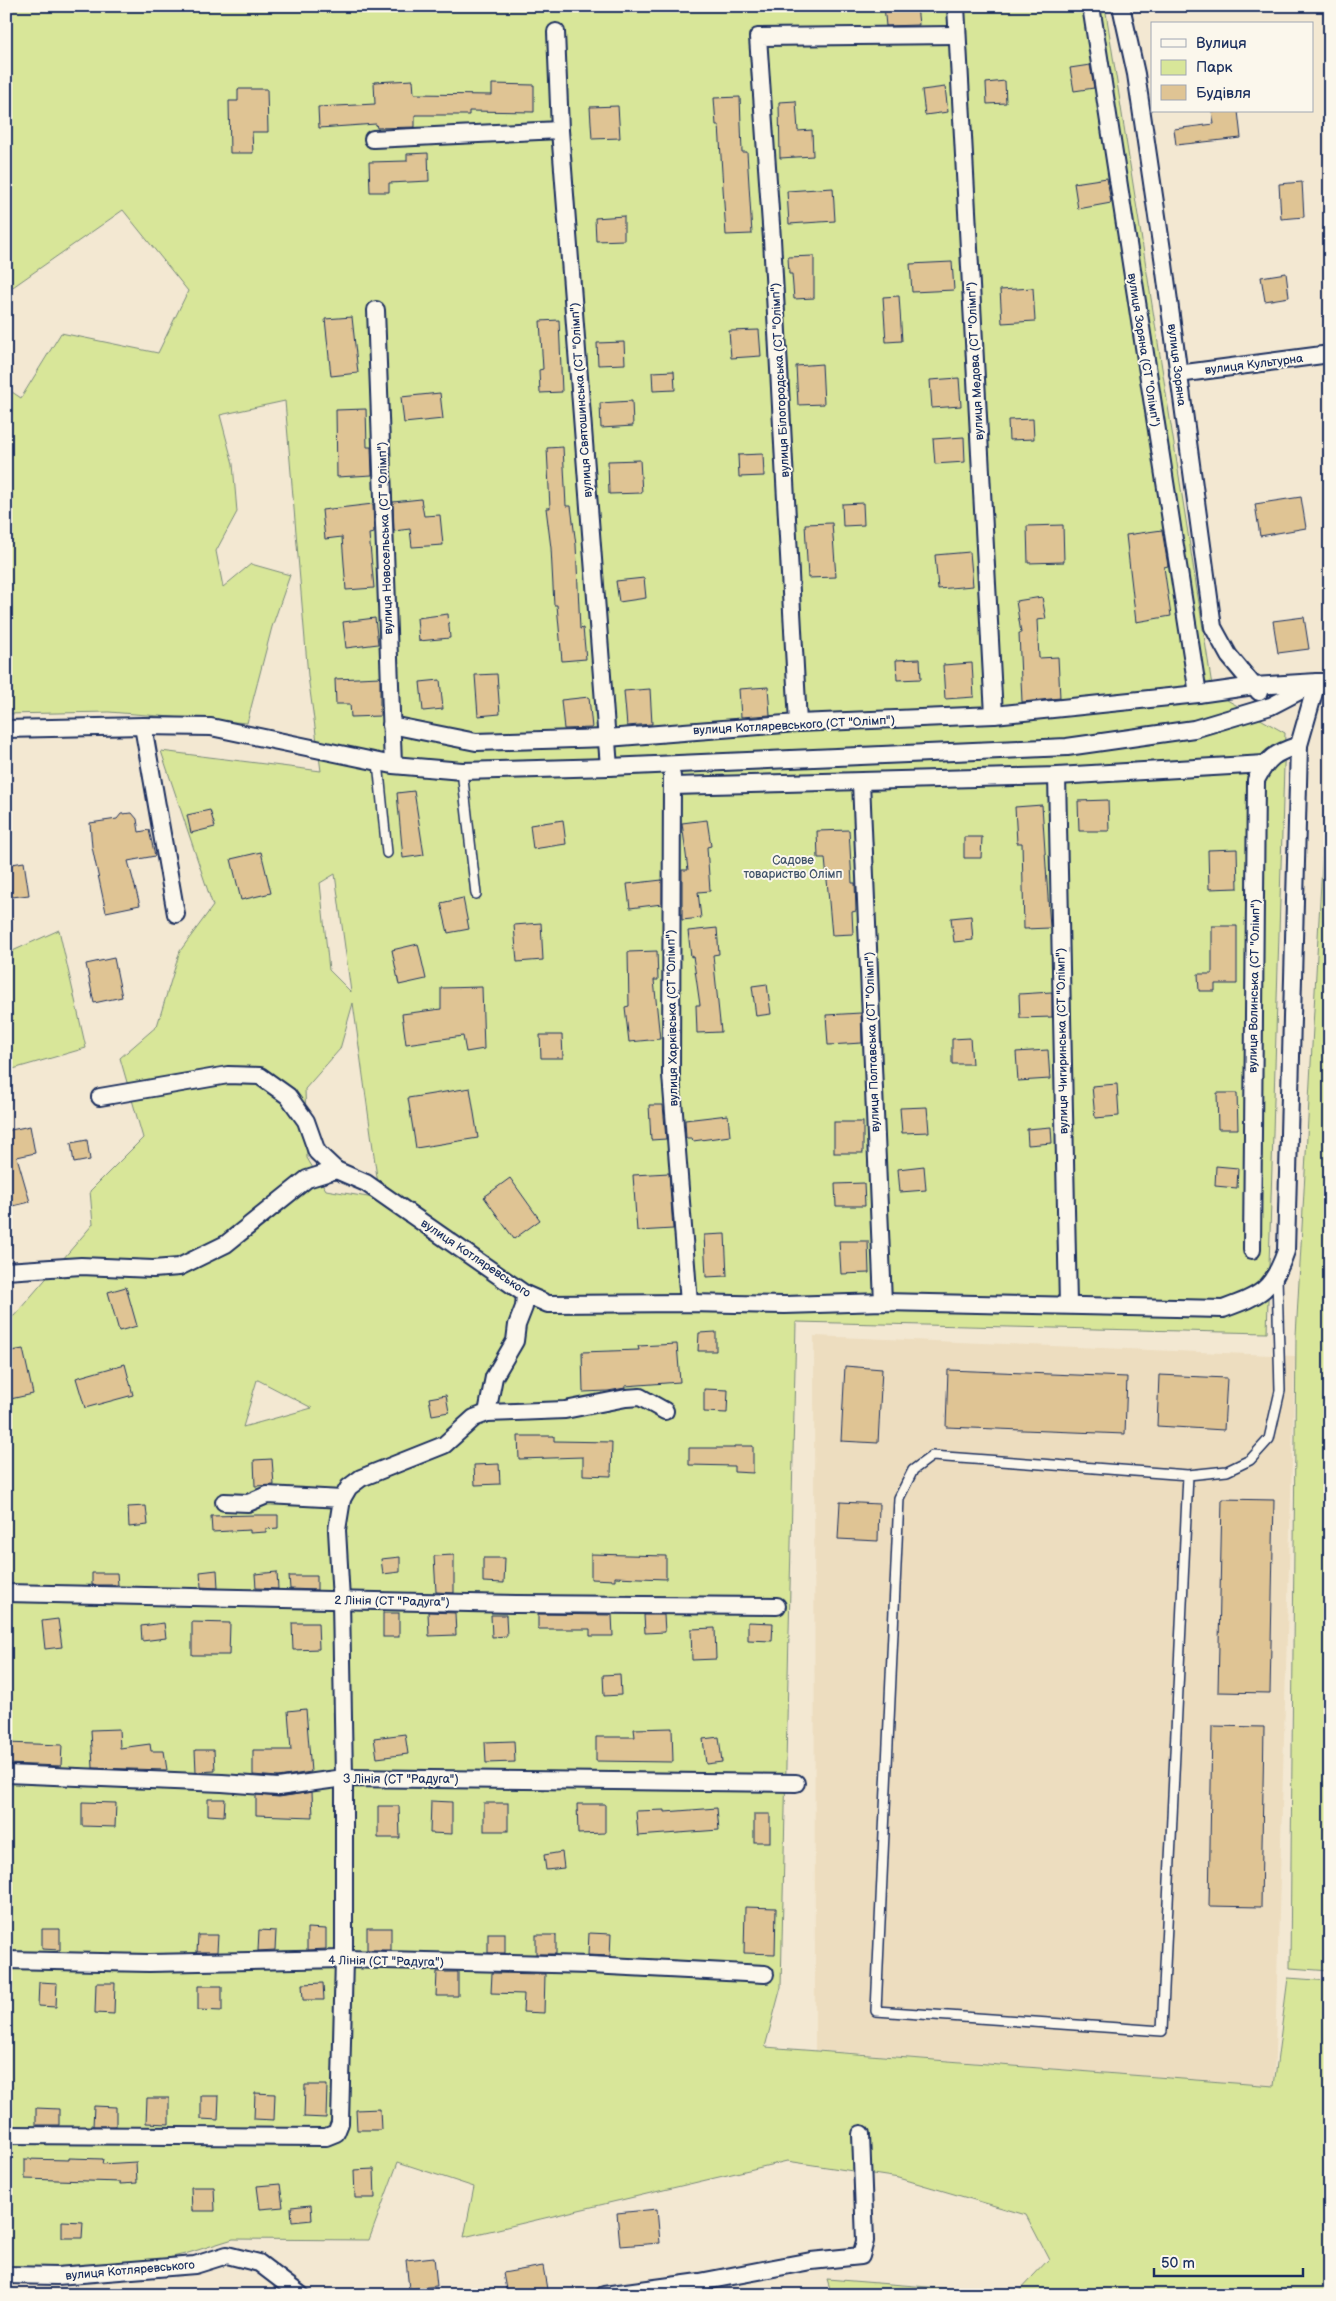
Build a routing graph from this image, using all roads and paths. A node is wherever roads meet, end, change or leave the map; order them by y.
1 (956, 6) edge
2 (1090, 6) edge
3 (1121, 6) edge
4 (556, 32) dead end
5 (956, 34) junction
6 (560, 130) junction
7 (373, 139) dead end
8 (376, 310) dead end
9 (1330, 354) edge
10 (1178, 374) junction
11 (1324, 682) edge
12 (1254, 686) junction
13 (1198, 694) junction
14 (1271, 706) junction
15 (994, 715) junction
16 (798, 723) junction
17 (391, 725) junction
18 (143, 726) junction
19 (6, 729) edge
20 (607, 738) junction
21 (1299, 745) junction
22 (672, 763) junction
23 (386, 764) junction
24 (1265, 764) junction
25 (609, 767) junction
26 (462, 771) junction
27 (1057, 776) junction
28 (861, 782) junction
29 (672, 786) junction
30 (387, 853) dead end
31 (476, 894) dead end
32 (176, 914) dead end
33 (100, 1097) dead end
34 (336, 1170) junction
35 (1252, 1250) dead end
36 (6, 1271) edge
37 (1277, 1276) junction
38 (525, 1294) junction
39 (882, 1302) junction
40 (689, 1303) junction
41 (1068, 1305) junction
42 (665, 1411) dead end
43 (487, 1413) junction
44 (1188, 1475) junction
45 (342, 1499) junction
46 (224, 1502) dead end
47 (6, 1593) edge
48 (341, 1600) junction
49 (777, 1606) dead end
50 (6, 1774) edge
51 (344, 1778) junction
52 (796, 1783) dead end
53 (344, 1959) junction
54 (6, 1960) edge
55 (765, 1974) dead end
56 (6, 2134) edge
57 (861, 2134) dead end
58 (6, 2275) edge
59 (301, 2295) edge
60 (604, 2295) edge

1 - 5 street, вулиця Медова (СТ "Олімп")
2 - 13 street, вулиця Зоряна (СТ "Олімп")
3 - 10 street, вулиця Зоряна
4 - 6 street, вулиця Святошинська (СТ "Олімп")
5 - 15 street, вулиця Медова (СТ "Олімп")
5 - 16 street, вулиця Білогородська (СТ "Олімп")
6 - 7 street
6 - 20 street, вулиця Святошинська (СТ "Олімп")
8 - 17 street, вулиця Новосельська (СТ "Олімп")
9 - 10 street, вулиця Культурна
10 - 12 street, вулиця Зоряна
11 - 12 street, вулиця Котляревського (СТ "Олімп")
11 - 14 street
11 - 21 street
12 - 13 street, вулиця Котляревського (СТ "Олімп")
12 - 14 street, вулиця Зоряна
13 - 15 street, вулиця Котляревського (СТ "Олімп")
14 - 22 street
15 - 16 street, вулиця Котляревського (СТ "Олімп")
16 - 20 street, вулиця Котляревського (СТ "Олімп")
17 - 20 street, вулиця Котляревського (СТ "Олімп")
17 - 23 street, вулиця Новосельська (СТ "Олімп")
18 - 19 street
18 - 23 street
18 - 32 street
20 - 25 street, вулиця Святошинська (СТ "Олімп")
21 - 24 street
21 - 37 street
22 - 25 street
22 - 29 street, вулиця Харківська (СТ "Олімп")
23 - 26 street
23 - 30 lane
24 - 27 street
24 - 35 street, вулиця Волинська (СТ "Олімп")
25 - 26 street
26 - 31 lane
27 - 28 street
27 - 41 street, вулиця Чигиринська (СТ "Олімп")
28 - 29 street
28 - 39 street, вулиця Полтавська (СТ "Олімп")
29 - 40 street, вулиця Харківська (СТ "Олімп")
33 - 34 street, вулиця Котляревського
34 - 36 street
34 - 38 street, вулиця Котляревського
37 - 41 street, вулиця Котляревського
37 - 44 lane
38 - 40 street, вулиця Котляревського
38 - 43 street
39 - 40 street, вулиця Котляревського
39 - 41 street, вулиця Котляревського
42 - 43 street
43 - 45 street
44 - 44 lane
45 - 46 street
45 - 48 street
47 - 48 street, 2 Лінія (СТ "Радуга")
48 - 49 street, 2 Лінія (СТ "Радуга")
48 - 51 street
50 - 51 street, З Лінія (СТ "Радуга")
51 - 52 street, З Лінія (СТ "Радуга")
51 - 53 street
53 - 54 street, 4 Лінія (СТ "Радуга")
53 - 55 street, 4 Лінія (СТ "Радуга")
53 - 56 street
57 - 60 street
58 - 59 street, вулиця Котляревського

